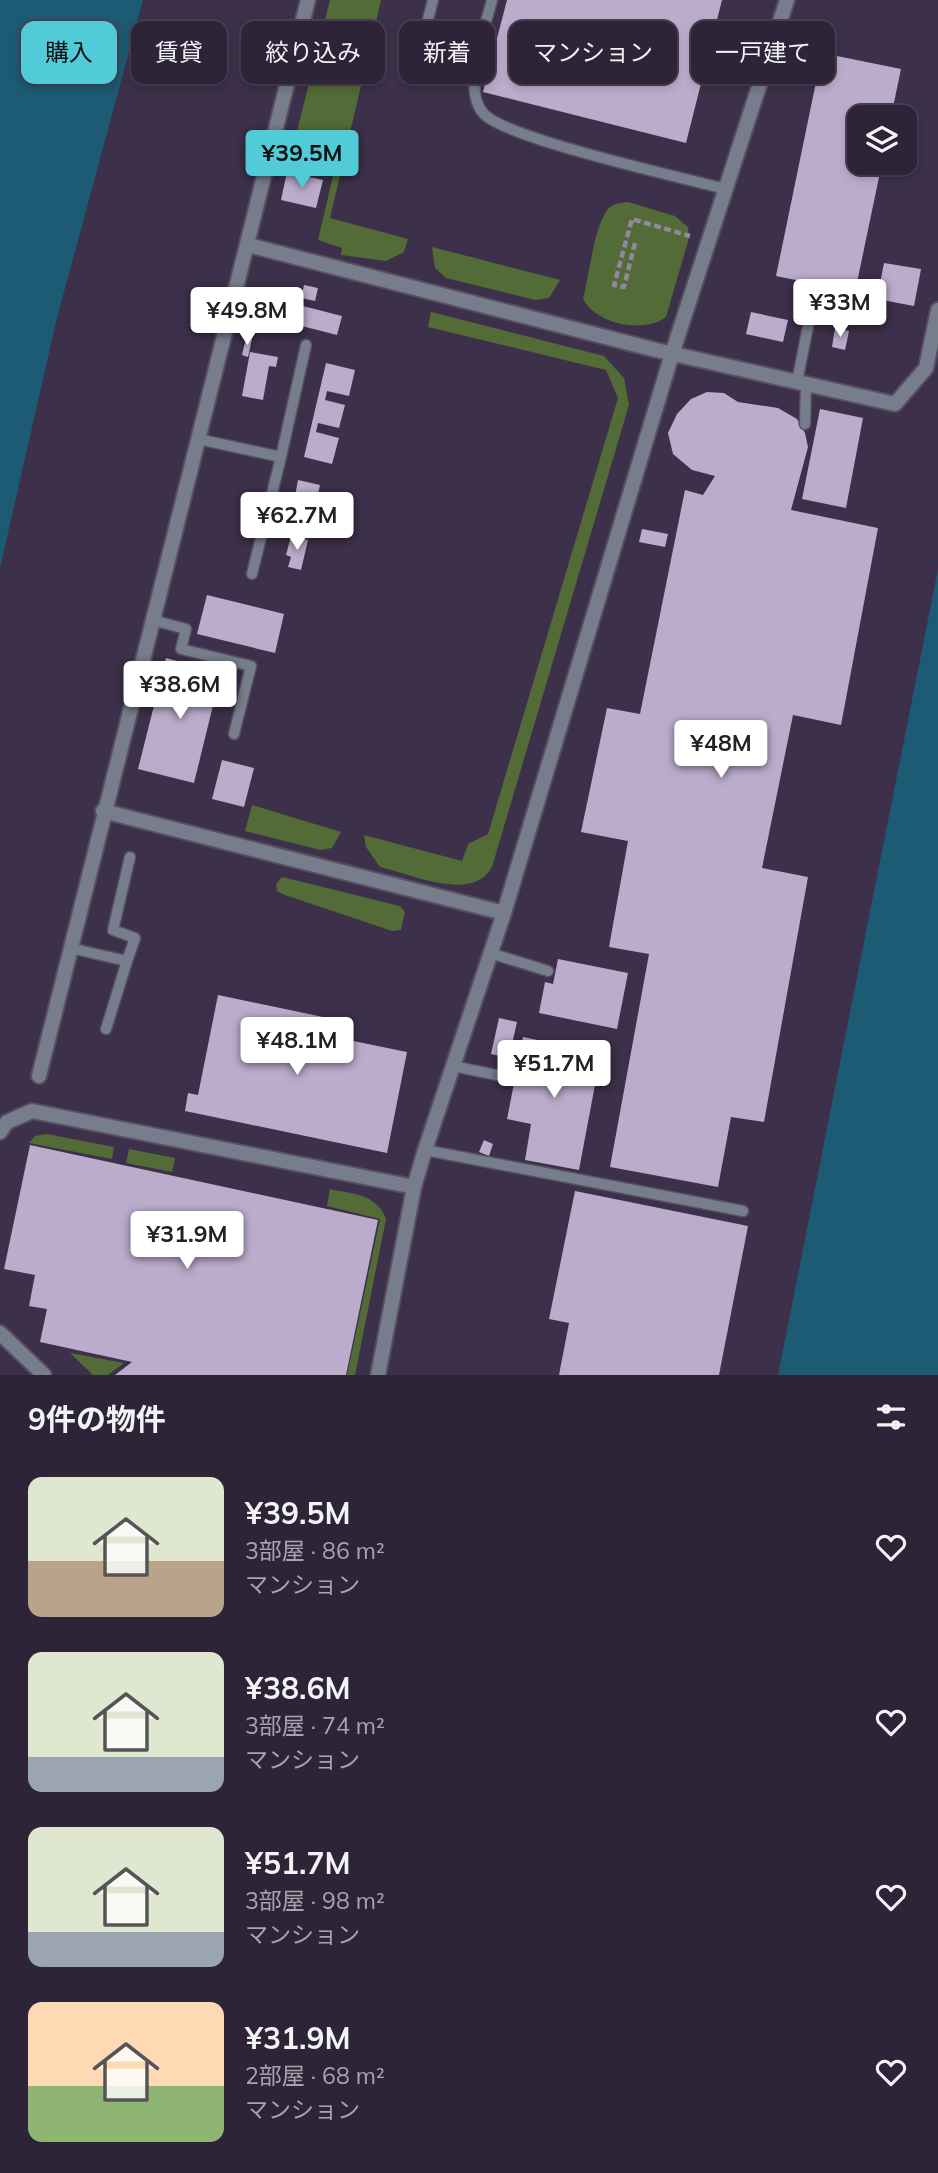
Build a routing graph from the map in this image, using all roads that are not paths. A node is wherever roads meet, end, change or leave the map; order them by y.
1 (308, 0) edge
2 (433, 0) edge
3 (492, 0) edge
4 (787, 0) edge
5 (428, 21) edge
6 (726, 189) junction
7 (247, 244) junction
8 (815, 291) dead end
9 (938, 310) edge
10 (306, 345) dead end
11 (672, 354) junction
12 (802, 383) junction
13 (805, 424) dead end
14 (198, 439) junction
15 (281, 457) junction
16 (252, 574) dead end
17 (152, 621) junction
18 (234, 734) dead end
19 (103, 811) junction
20 (130, 857) dead end
21 (504, 914) junction
22 (70, 948) junction
23 (491, 953) junction
24 (127, 961) junction
25 (548, 971) dead end
26 (106, 1030) dead end
27 (453, 1066) junction
28 (39, 1076) dead end
29 (506, 1077) dead end
30 (0, 1132) edge
31 (425, 1150) junction
32 (414, 1187) junction
33 (743, 1211) dead end
34 (0, 1333) edge
35 (44, 1375) edge
36 (378, 1375) edge

1 - 7 street
2 - 5 lane
3 - 6 lane
4 - 6 street
6 - 11 street
7 - 11 street
7 - 14 street
8 - 12 lane
9 - 12 street
10 - 15 lane
11 - 12 street
11 - 21 street
12 - 13 lane
14 - 15 lane
14 - 17 street
15 - 16 lane
17 - 18 lane
17 - 19 street
19 - 21 street
19 - 22 street
20 - 24 lane
21 - 23 street
22 - 24 lane
22 - 28 street
23 - 25 lane
23 - 27 street
24 - 26 lane
27 - 29 lane
27 - 31 street
30 - 32 street
31 - 32 street
31 - 33 lane
32 - 36 street
34 - 35 street

